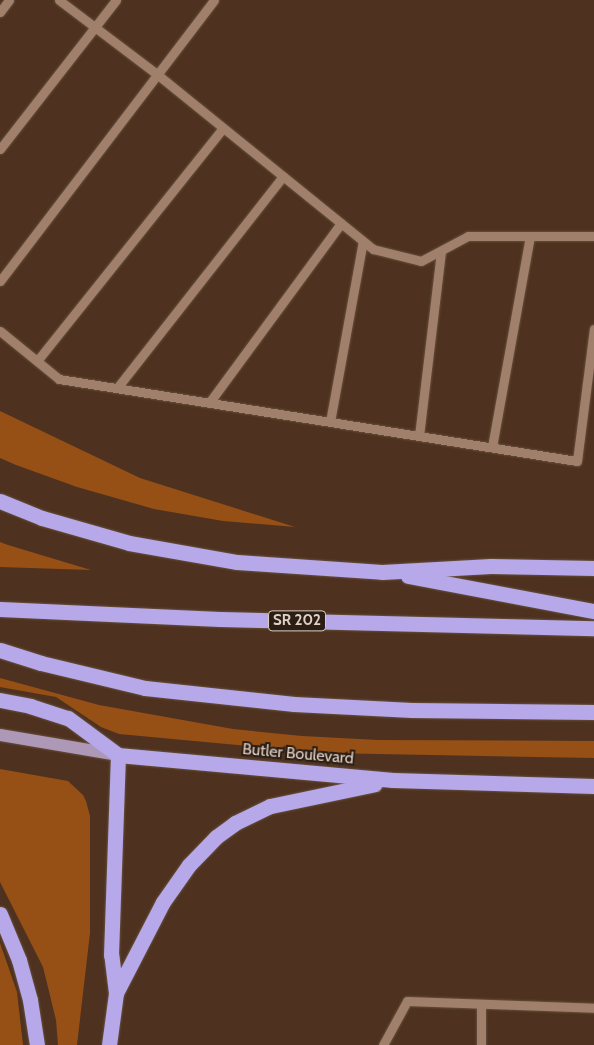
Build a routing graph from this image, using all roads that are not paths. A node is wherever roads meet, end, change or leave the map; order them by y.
1 (9, 0) edge
2 (59, 0) edge
3 (116, 0) edge
4 (214, 0) edge
5 (0, 12) edge
6 (95, 28) junction
7 (158, 75) junction
8 (223, 128) junction
9 (0, 149) edge
10 (283, 176) junction
11 (341, 223) junction
12 (530, 236) junction
13 (594, 236) edge
14 (363, 241) junction
15 (441, 251) junction
16 (0, 281) edge
17 (594, 329) edge
18 (0, 331) edge
19 (37, 361) junction
20 (116, 388) junction
21 (209, 403) junction
22 (330, 422) junction
23 (419, 436) junction
24 (492, 448) junction
25 (0, 501) edge
26 (594, 568) edge
27 (382, 572) junction
28 (0, 609) edge
29 (594, 610) edge
30 (594, 628) edge
31 (0, 650) edge
32 (0, 700) edge
33 (594, 712) edge
34 (0, 735) edge
35 (118, 755) junction
36 (393, 780) junction
37 (594, 786) edge
38 (0, 914) edge
39 (116, 993) junction
40 (481, 1004) junction
41 (594, 1008) edge
42 (37, 1045) edge
43 (109, 1045) edge
44 (383, 1045) edge
45 (481, 1045) edge

1 - 5 lane
2 - 6 lane
3 - 6 lane
4 - 7 lane
6 - 7 lane
6 - 9 lane
7 - 8 lane
7 - 16 lane
8 - 10 lane
8 - 19 lane
10 - 11 lane
10 - 20 lane
11 - 14 lane
11 - 21 lane
12 - 13 lane
12 - 15 lane
12 - 24 lane
14 - 15 lane
14 - 22 lane
15 - 23 lane
17 - 24 lane
18 - 19 lane
19 - 20 lane
20 - 21 lane
21 - 22 lane
22 - 23 lane
23 - 24 lane
25 - 27 highway
26 - 27 highway
27 - 29 highway
28 - 30 highway, SR 202
31 - 33 highway
32 - 35 highway
34 - 35 main road, Butler Boulevard
35 - 36 highway, Butler Boulevard
35 - 39 highway
36 - 37 highway, Butler Boulevard
36 - 39 highway
38 - 42 highway
39 - 43 highway
40 - 41 lane
40 - 44 lane
40 - 45 lane

